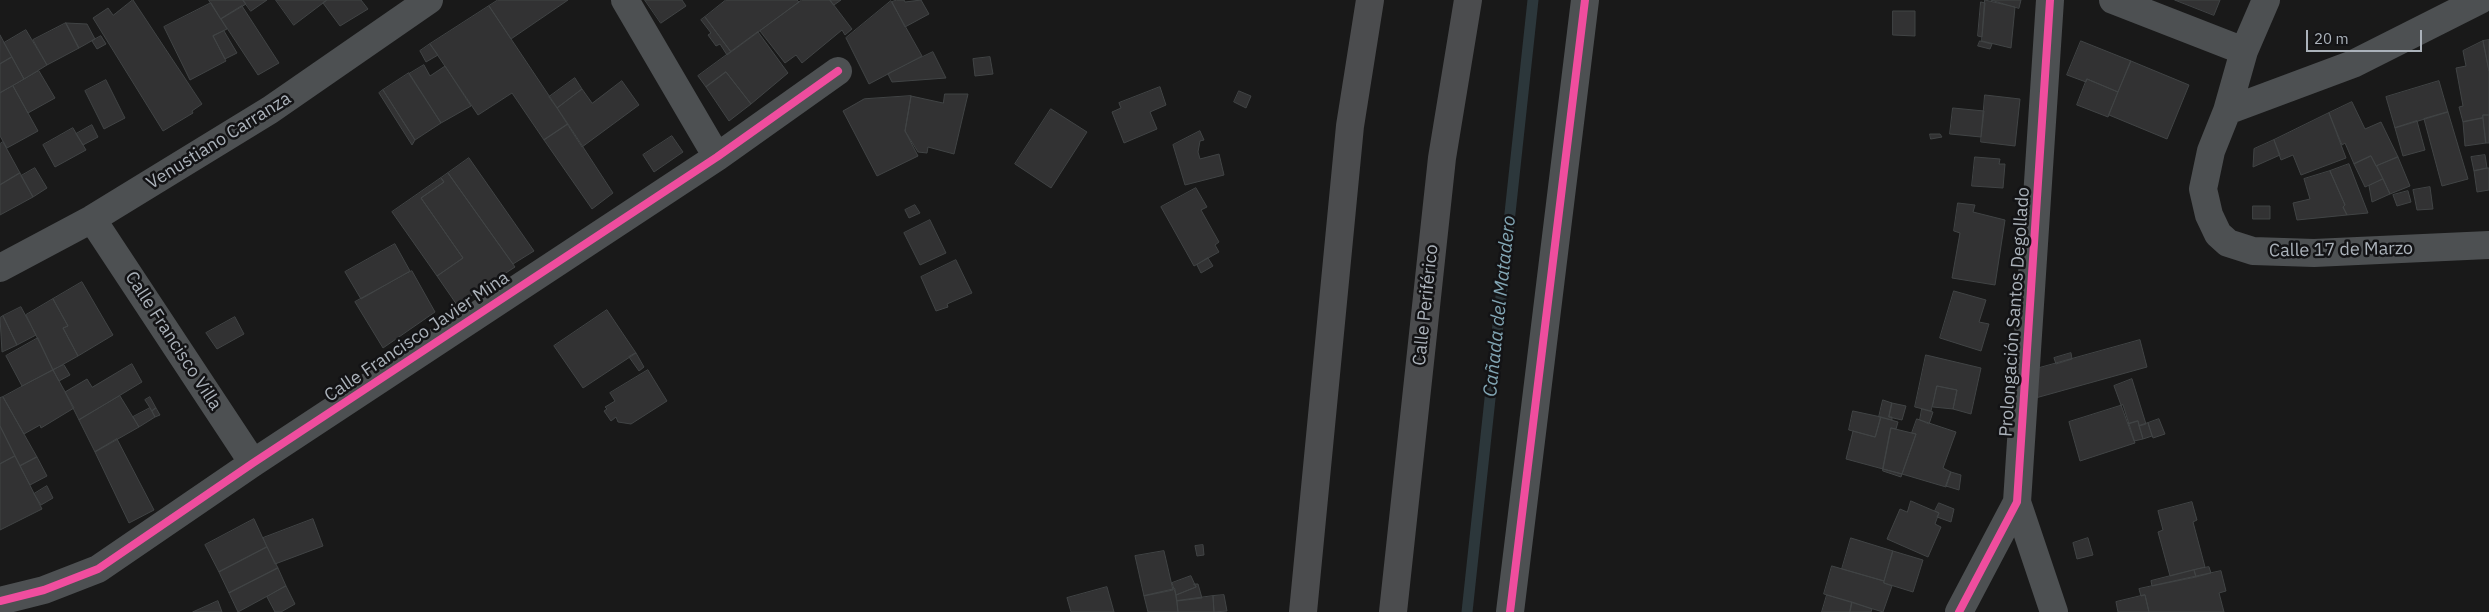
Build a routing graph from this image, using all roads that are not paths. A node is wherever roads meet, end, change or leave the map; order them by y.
1 (429, 0) edge
2 (625, 0) edge
3 (1370, 0) edge
4 (1468, 0) edge
5 (1585, 0) edge
6 (2050, 0) edge
7 (2113, 0) edge
8 (2266, 0) edge
9 (2480, 0) edge
10 (2244, 51) junction
11 (838, 71) dead end
12 (2227, 111) junction
13 (717, 157) junction
14 (92, 219) junction
15 (2489, 245) edge
16 (0, 268) edge
17 (254, 463) junction
18 (2018, 502) junction
19 (0, 601) edge
20 (1303, 612) edge
21 (1392, 612) edge
22 (1510, 612) edge
23 (1959, 612) edge
24 (2054, 612) edge

1 - 14 street, Venustiano Carranza
2 - 13 street
3 - 20 highway
4 - 21 highway, Calle Periférico
5 - 22 street
6 - 18 street, Prolongación Santos Degollado
7 - 10 street
8 - 10 street, Calle 17 de Marzo
9 - 12 street
10 - 12 street, Calle 17 de Marzo
11 - 13 street, Calle Francisco Javier Mina
12 - 15 street, Calle 17 de Marzo
13 - 17 street, Calle Francisco Javier Mina
14 - 16 street, Venustiano Carranza
14 - 17 street, Calle Francisco Villa
17 - 19 street, Calle Francisco Javier Mina
18 - 23 street, Prolongación Santos Degollado
18 - 24 street

